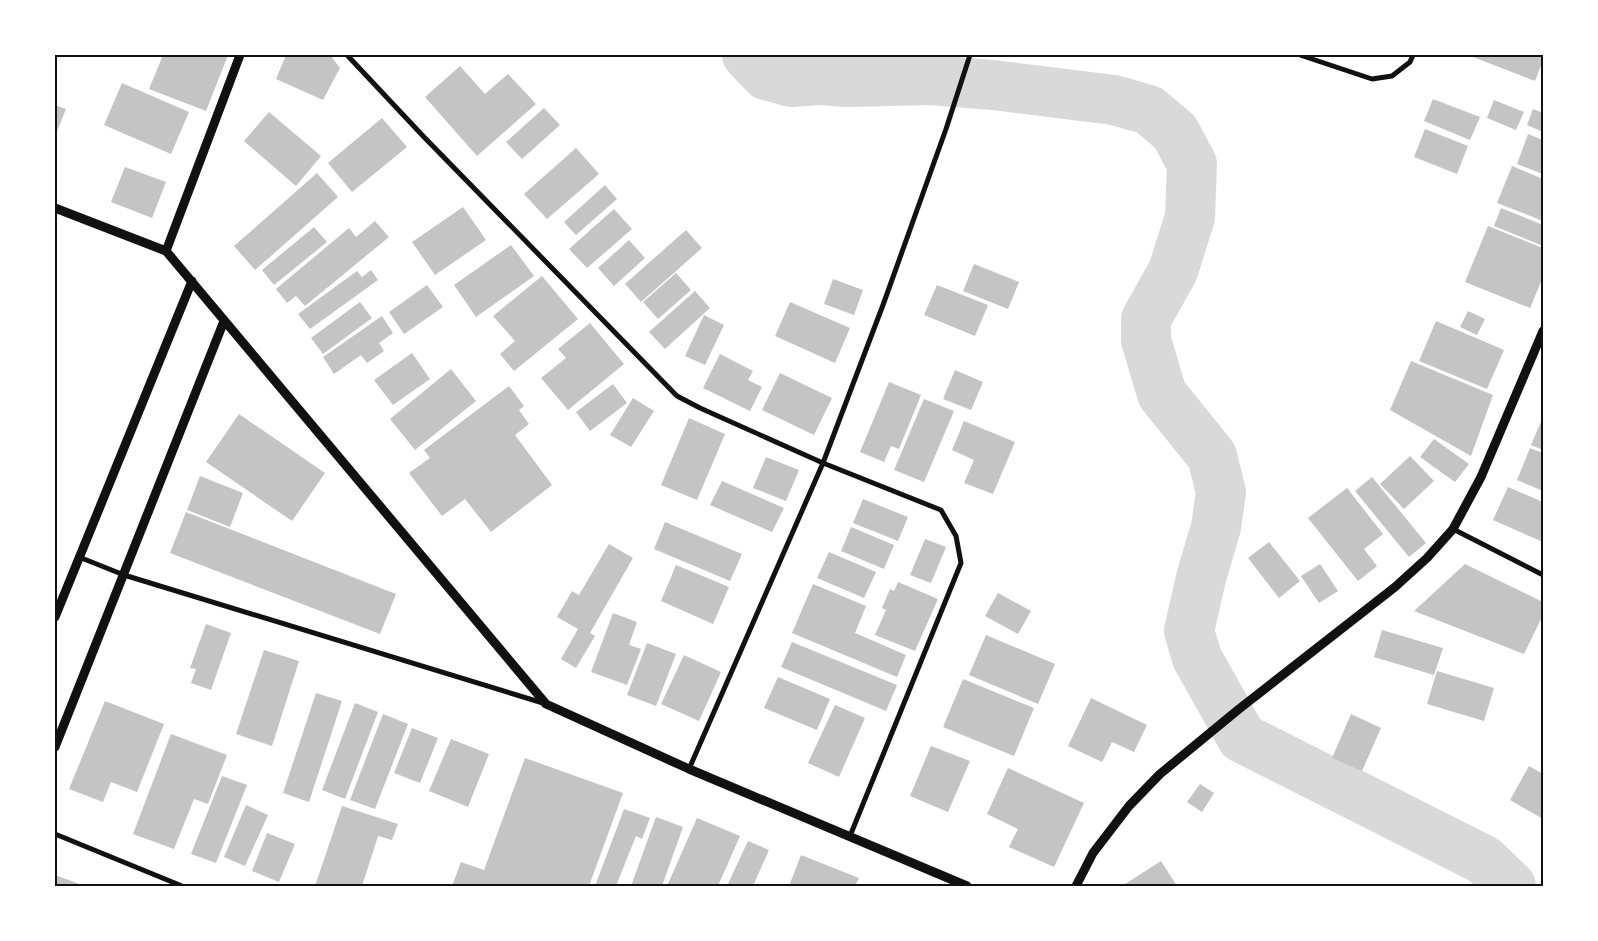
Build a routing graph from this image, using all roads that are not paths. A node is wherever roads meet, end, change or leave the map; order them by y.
1 (240, 55) edge
2 (347, 55) edge
3 (970, 55) edge
4 (1300, 55) edge
5 (1413, 55) edge
6 (55, 208) edge
7 (166, 251) junction
8 (192, 281) junction
9 (224, 320) junction
10 (1543, 331) edge
11 (822, 463) junction
12 (1454, 529) junction
13 (78, 557) junction
14 (124, 575) junction
15 (1543, 575) edge
16 (55, 617) edge
17 (546, 704) junction
18 (55, 747) edge
19 (689, 768) junction
20 (55, 834) edge
21 (850, 836) junction
22 (182, 886) edge
23 (967, 886) edge
24 (1076, 886) edge

1 - 7 street
2 - 11 street
3 - 11 street
4 - 5 street
6 - 7 street
7 - 8 street
8 - 9 street
8 - 13 street
9 - 14 street
9 - 17 street
10 - 12 street
11 - 19 street
11 - 21 street
12 - 15 street
12 - 24 street
13 - 14 street
13 - 16 street
14 - 17 street
14 - 18 street
17 - 19 street
19 - 21 street
20 - 22 street
21 - 23 street

